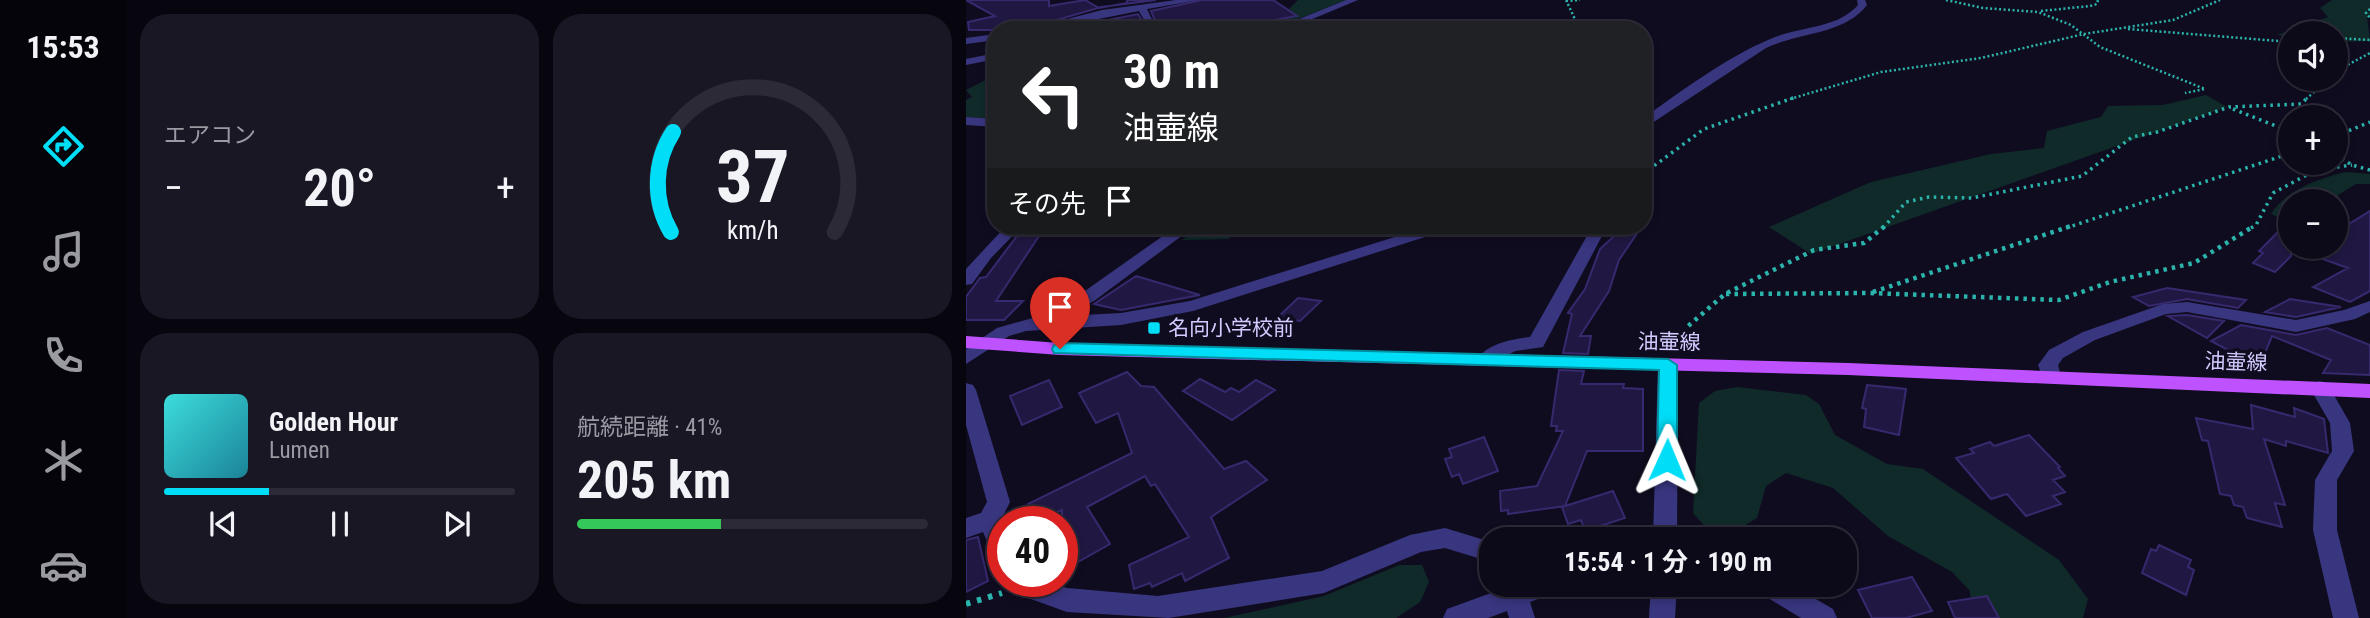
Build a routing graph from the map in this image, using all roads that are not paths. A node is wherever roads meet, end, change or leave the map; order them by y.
1 (1195, 0) edge
2 (1354, 0) edge
3 (1861, 0) edge
4 (1142, 8) junction
5 (1068, 21) edge
6 (1149, 21) edge
7 (1300, 21) edge
8 (987, 38) edge
9 (966, 41) edge
10 (987, 58) edge
11 (966, 62) edge
12 (1652, 118) edge
13 (966, 121) edge
14 (987, 122) edge
15 (1005, 235) edge
16 (1174, 235) edge
17 (1417, 235) edge
18 (1598, 235) edge
19 (966, 280) edge
20 (2370, 306) edge
21 (1035, 323) junction
22 (975, 343) edge
23 (966, 358) edge
24 (1485, 360) junction
25 (1668, 365) junction
26 (2051, 376) junction
27 (2320, 388) junction
28 (966, 390) edge
29 (2370, 391) edge
30 (997, 506) edge
31 (987, 521) edge
32 (1665, 527) edge
33 (966, 528) edge
34 (1479, 548) edge
35 (1059, 597) edge
36 (1663, 597) edge
37 (1789, 597) edge
38 (1519, 607) edge
39 (1456, 618) edge
40 (1662, 618) edge
41 (1824, 618) edge
42 (2346, 618) edge

1 - 4 street
2 - 7 street
3 - 12 street
4 - 5 street
4 - 6 street
8 - 9 street
10 - 11 street
13 - 14 street
15 - 19 street
16 - 21 street
17 - 21 street
18 - 24 street
20 - 26 street
21 - 22 street
22 - 23 street
22 - 24 main road, 油壷線
24 - 25 main road, 油壷線
25 - 26 main road, 油壷線
25 - 32 street
26 - 27 main road, 油壷線
27 - 29 main road, 油壷線
27 - 42 street
28 - 30 street
31 - 33 street
34 - 35 street
36 - 40 street
37 - 41 street
38 - 39 street

